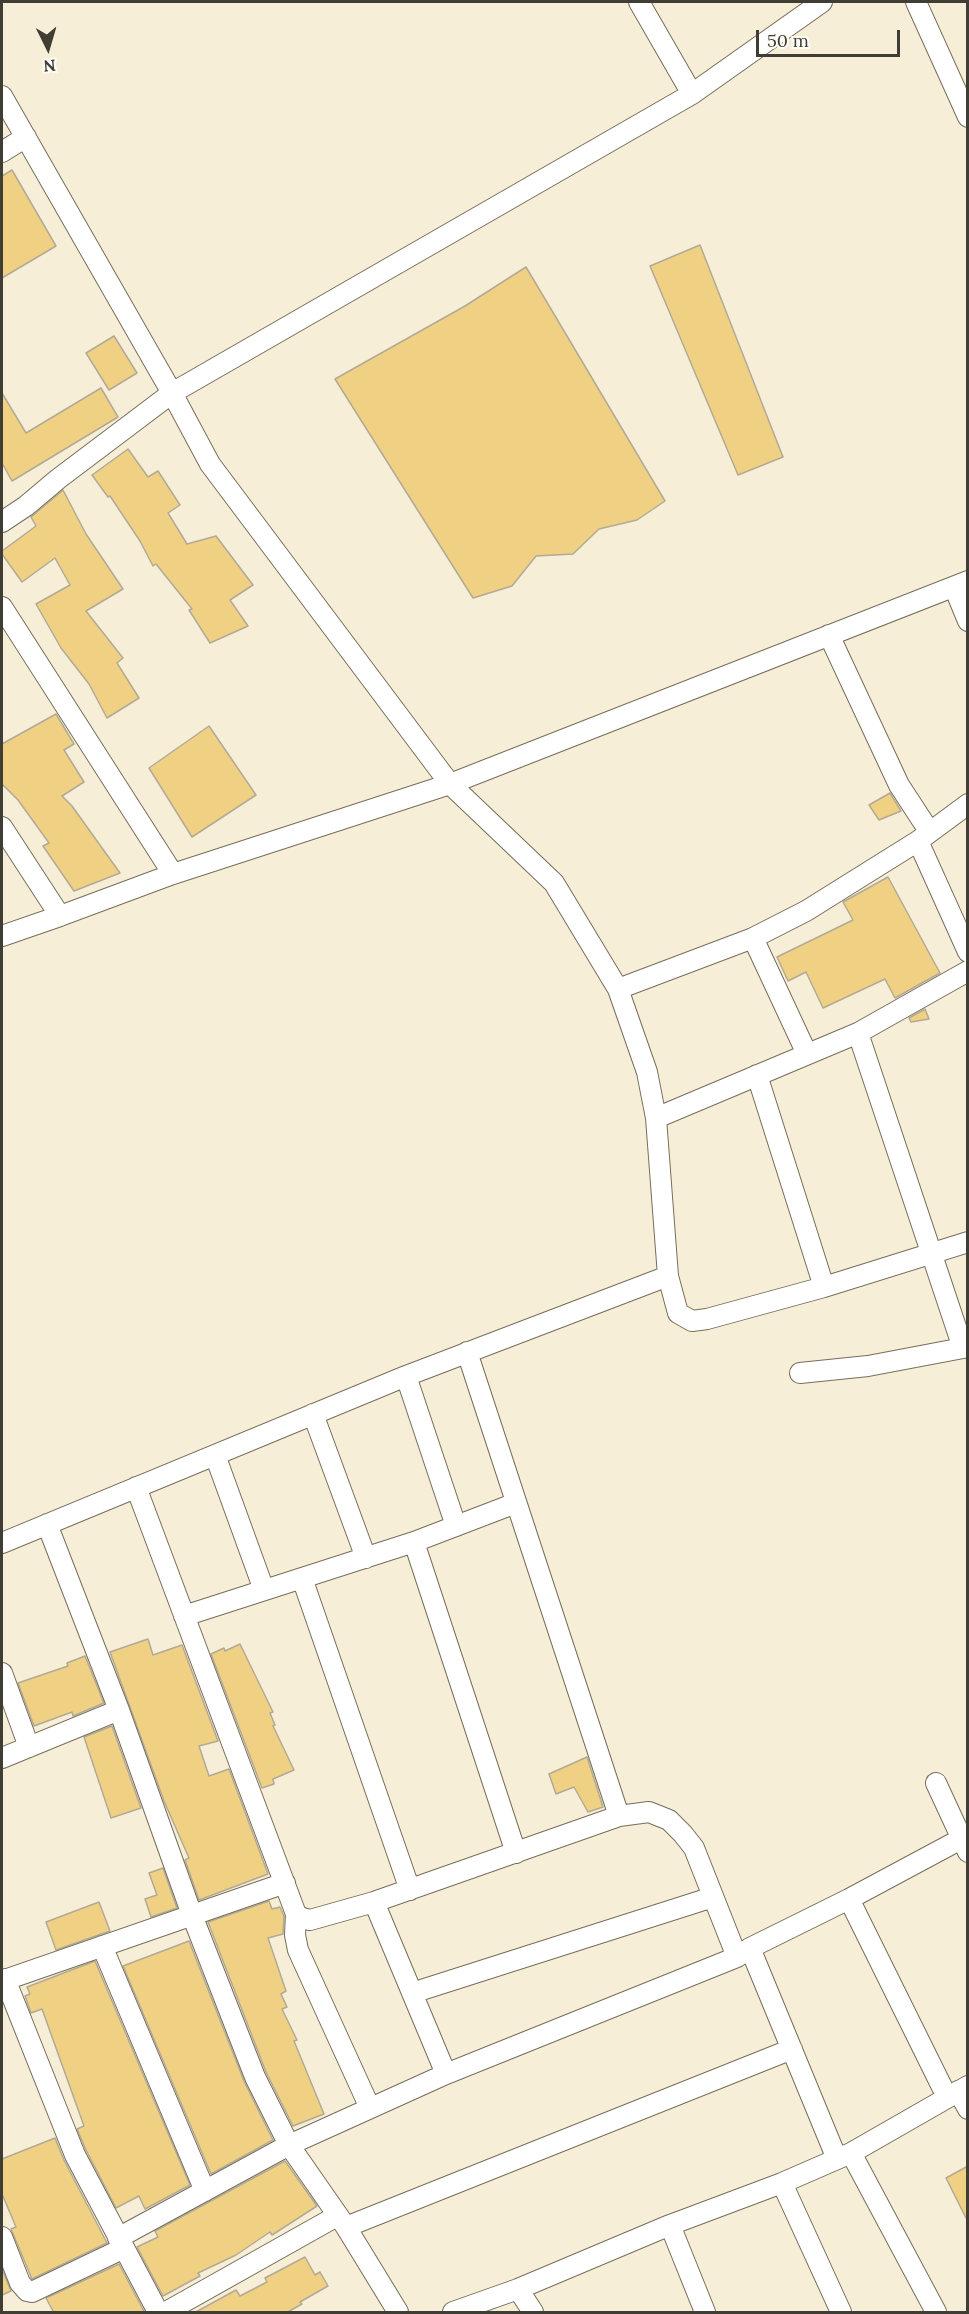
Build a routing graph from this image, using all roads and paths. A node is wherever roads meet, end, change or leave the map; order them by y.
1 (639, 2) edge
2 (822, 2) edge
3 (916, 2) edge
4 (692, 94) junction
5 (2, 96) edge
6 (968, 117) edge
7 (26, 137) junction
8 (2, 152) edge
9 (172, 393) junction
10 (4, 514) edge
11 (961, 584) edge
12 (2, 607) edge
13 (968, 621) edge
14 (829, 635) junction
15 (450, 784) junction
16 (968, 804) edge
17 (2, 827) edge
18 (923, 836) junction
19 (173, 874) junction
20 (60, 916) junction
21 (2, 936) edge
22 (753, 938) junction
23 (968, 952) edge
24 (968, 971) edge
25 (618, 988) junction
26 (858, 1033) junction
27 (807, 1054) junction
28 (757, 1075) junction
29 (656, 1118) junction
30 (968, 1242) edge
31 (931, 1255) junction
32 (668, 1276) junction
33 (824, 1287) junction
34 (965, 1348) edge
35 (467, 1352) junction
36 (800, 1373) dead end
37 (406, 1376) junction
38 (313, 1414) junction
39 (215, 1455) junction
40 (136, 1487) junction
41 (516, 1503) junction
42 (47, 1524) junction
43 (456, 1526) junction
44 (414, 1542) junction
45 (2, 1543) edge
46 (366, 1557) junction
47 (302, 1578) junction
48 (264, 1590) junction
49 (184, 1616) junction
50 (2, 1673) edge
51 (119, 1710) junction
52 (29, 1747) junction
53 (2, 1758) edge
54 (936, 1783) dead end
55 (619, 1816) junction
56 (963, 1836) edge
57 (516, 1853) junction
58 (285, 1883) junction
59 (410, 1890) junction
60 (713, 1897) junction
61 (849, 1899) junction
62 (374, 1902) junction
63 (296, 1914) junction
64 (192, 1915) junction
65 (102, 1946) junction
66 (743, 1952) junction
67 (3, 1980) edge
68 (412, 1993) junction
69 (792, 2049) junction
70 (446, 2074) junction
71 (958, 2092) edge
72 (370, 2108) junction
73 (968, 2109) edge
74 (289, 2145) junction
75 (844, 2156) junction
76 (782, 2183) junction
77 (205, 2191) junction
78 (342, 2222) junction
79 (669, 2225) junction
80 (2, 2237) edge
81 (121, 2243) junction
82 (518, 2289) junction
83 (158, 2313) edge
84 (166, 2313) edge
85 (398, 2313) edge
86 (453, 2313) edge
87 (533, 2313) edge
88 (705, 2313) edge
89 (841, 2313) edge
90 (936, 2313) edge

1 - 4 street
2 - 4 street
3 - 6 street
4 - 9 street
5 - 7 street
7 - 8 street
7 - 9 street
9 - 10 street
9 - 15 street
11 - 13 street
11 - 14 street
12 - 19 street
14 - 15 street
14 - 18 street
15 - 19 street
15 - 25 street
16 - 18 street
17 - 20 street
18 - 22 street
18 - 23 street
19 - 20 street
20 - 21 street
22 - 25 street
22 - 27 street
24 - 26 street
25 - 29 street
26 - 27 street
26 - 31 street
27 - 28 street
28 - 29 street
28 - 33 street
29 - 32 street
30 - 31 street
31 - 33 street
31 - 34 street
32 - 33 street
32 - 35 street
34 - 36 street
35 - 37 street
35 - 41 street
37 - 38 street
37 - 43 street
38 - 39 street
38 - 46 street
39 - 40 street
39 - 48 street
40 - 42 street
40 - 49 street
41 - 43 street
41 - 55 street
42 - 45 street
42 - 51 street
43 - 44 street
44 - 46 street
44 - 57 street
46 - 47 street
47 - 48 street
47 - 59 street
48 - 49 street
49 - 58 street
50 - 52 street
51 - 52 street
51 - 64 street
52 - 53 street
54 - 56 street
55 - 57 street
55 - 60 street
56 - 61 street
57 - 59 street
58 - 63 street
58 - 64 street
59 - 62 street
60 - 66 street
60 - 68 street
61 - 66 street
61 - 71 street
62 - 63 street
62 - 68 street
63 - 72 street
64 - 65 street
64 - 74 street
65 - 67 street
65 - 77 street
66 - 69 street
66 - 70 street
67 - 81 street
68 - 70 street
69 - 75 street
69 - 78 street
70 - 72 street
71 - 73 street
71 - 75 street
72 - 74 street
74 - 77 street
74 - 78 street
75 - 76 street
75 - 90 street
76 - 79 street
76 - 89 street
77 - 81 street
78 - 84 street
78 - 85 street
79 - 82 street
79 - 88 street
80 - 81 street
81 - 83 street
82 - 86 street
82 - 87 street

